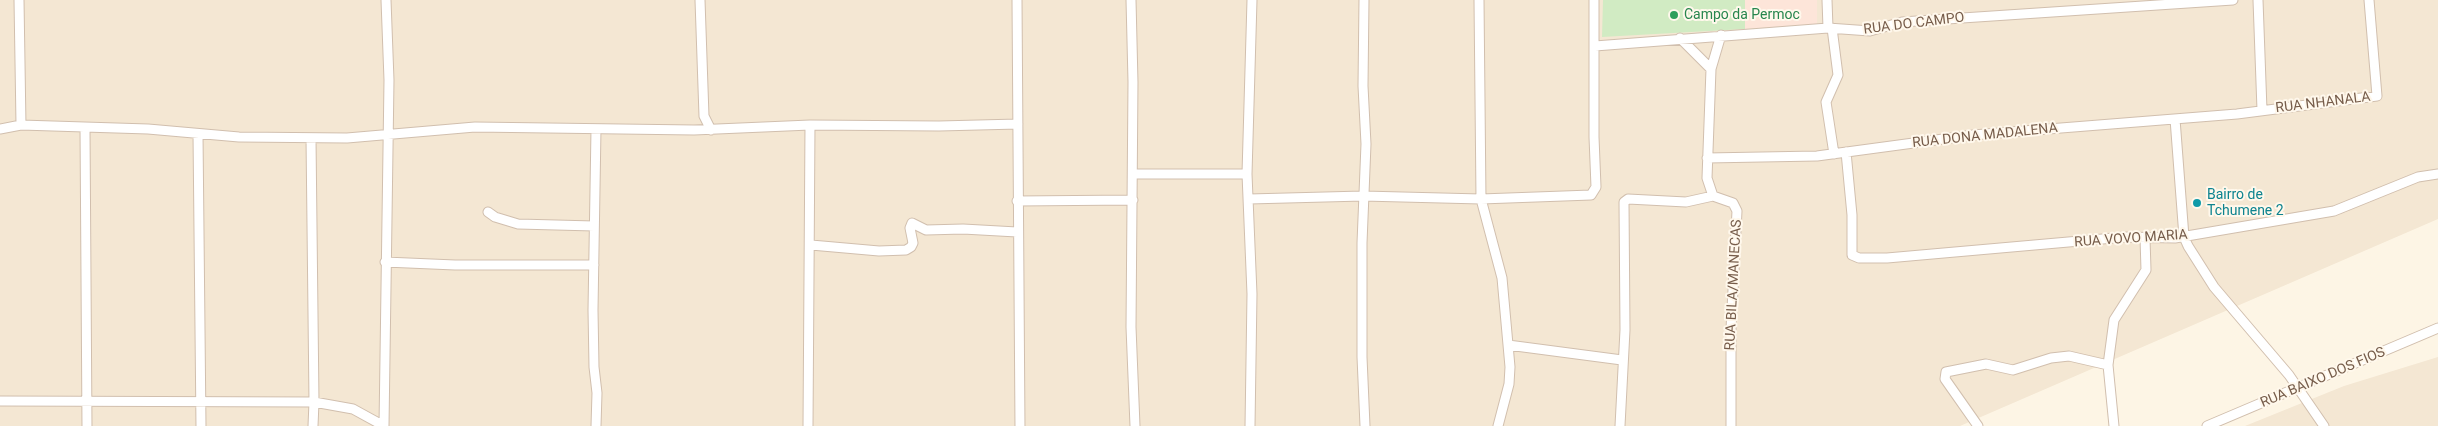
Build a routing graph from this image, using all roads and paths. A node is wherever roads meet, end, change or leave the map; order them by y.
1 (19, 0) edge
2 (386, 0) edge
3 (700, 0) edge
4 (1017, 0) edge
5 (1131, 0) edge
6 (1252, 0) edge
7 (1364, 0) edge
8 (1479, 0) edge
9 (1594, 0) edge
10 (1827, 0) edge
11 (2233, 0) edge
12 (2258, 0) edge
13 (2369, 0) edge
14 (1830, 28) junction
15 (1721, 35) junction
16 (1680, 38) junction
17 (1595, 46) junction
18 (1711, 69) junction
19 (2262, 110) junction
20 (704, 116) junction
21 (2176, 119) junction
22 (1018, 124) junction
23 (21, 125) junction
24 (810, 125) junction
25 (84, 128) junction
26 (0, 129) edge
27 (596, 129) junction
28 (694, 130) junction
29 (711, 130) junction
30 (198, 134) junction
31 (388, 135) junction
32 (311, 138) junction
33 (1846, 152) junction
34 (1834, 154) junction
35 (1707, 158) junction
36 (1133, 174) junction
37 (1247, 174) junction
38 (2438, 174) edge
39 (1363, 196) junction
40 (1713, 196) junction
41 (1249, 199) junction
42 (1481, 199) junction
43 (1133, 200) junction
44 (1017, 202) junction
45 (488, 212) dead end
46 (594, 226) junction
47 (1017, 232) junction
48 (2184, 237) junction
49 (2145, 238) junction
50 (811, 245) junction
51 (385, 262) junction
52 (594, 265) junction
53 (2438, 328) edge
54 (1508, 345) junction
55 (1622, 360) junction
56 (2108, 365) junction
57 (2297, 388) junction
58 (0, 401) edge
59 (200, 401) junction
60 (314, 402) junction
61 (87, 403) junction
62 (87, 426) edge
63 (201, 426) edge
64 (313, 426) edge
65 (384, 426) edge
66 (596, 426) edge
67 (808, 426) edge
68 (1020, 426) edge
69 (1135, 426) edge
70 (1250, 426) edge
71 (1365, 426) edge
72 (1498, 426) edge
73 (1620, 426) edge
74 (1731, 426) edge
75 (1978, 426) edge
76 (2114, 426) edge
77 (2207, 426) edge
78 (2324, 426) edge

1 - 23 street
2 - 31 street
3 - 20 street
4 - 22 street
5 - 36 street
6 - 37 street
7 - 39 street
8 - 42 street
9 - 17 street
10 - 14 street
11 - 14 street, RUA DO CAMPO
12 - 19 street
13 - 19 street, RUA NHANALA
14 - 15 street, RUA DO CAMPO
14 - 34 street
15 - 16 street, RUA DO CAMPO
15 - 18 street
16 - 17 street, RUA DO CAMPO
16 - 18 street
17 - 42 street
18 - 35 street
19 - 21 street, RUA DONA MADALENA
20 - 28 street
20 - 29 street
21 - 33 street, RUA DONA MADALENA
21 - 48 street
22 - 24 street
22 - 44 street
23 - 25 street
23 - 26 street
24 - 29 street
24 - 50 street
25 - 30 street
25 - 61 street
27 - 28 street
27 - 31 street
27 - 46 street
28 - 29 street
30 - 32 street
30 - 59 street
31 - 32 street
31 - 51 street
32 - 60 street
33 - 34 street, RUA DONA MADALENA
33 - 49 street, RUA VOVO MARIA
34 - 35 street, RUA DONA MADALENA
35 - 40 street
36 - 37 street
36 - 43 street
37 - 41 street
38 - 48 street, RUA VOVO MARIA
39 - 41 street
39 - 42 street
39 - 71 street
40 - 55 street
40 - 74 street, RUA BILA/MANECAS
41 - 70 street
42 - 54 street
43 - 44 street
43 - 69 street
44 - 47 street
45 - 46 street
46 - 52 street
47 - 50 street
47 - 68 street
48 - 49 street, RUA VOVO MARIA
48 - 57 street
49 - 56 street
50 - 67 street
51 - 52 street
51 - 65 street
52 - 66 street
53 - 57 street, RUA BAIXO DOS FIOS
54 - 55 street
54 - 72 street
55 - 73 street
56 - 75 street
56 - 76 street
57 - 77 street, RUA BAIXO DOS FIOS
57 - 78 street
58 - 61 street
59 - 60 street
59 - 61 street
59 - 63 street
60 - 64 street
60 - 65 street
61 - 62 street

